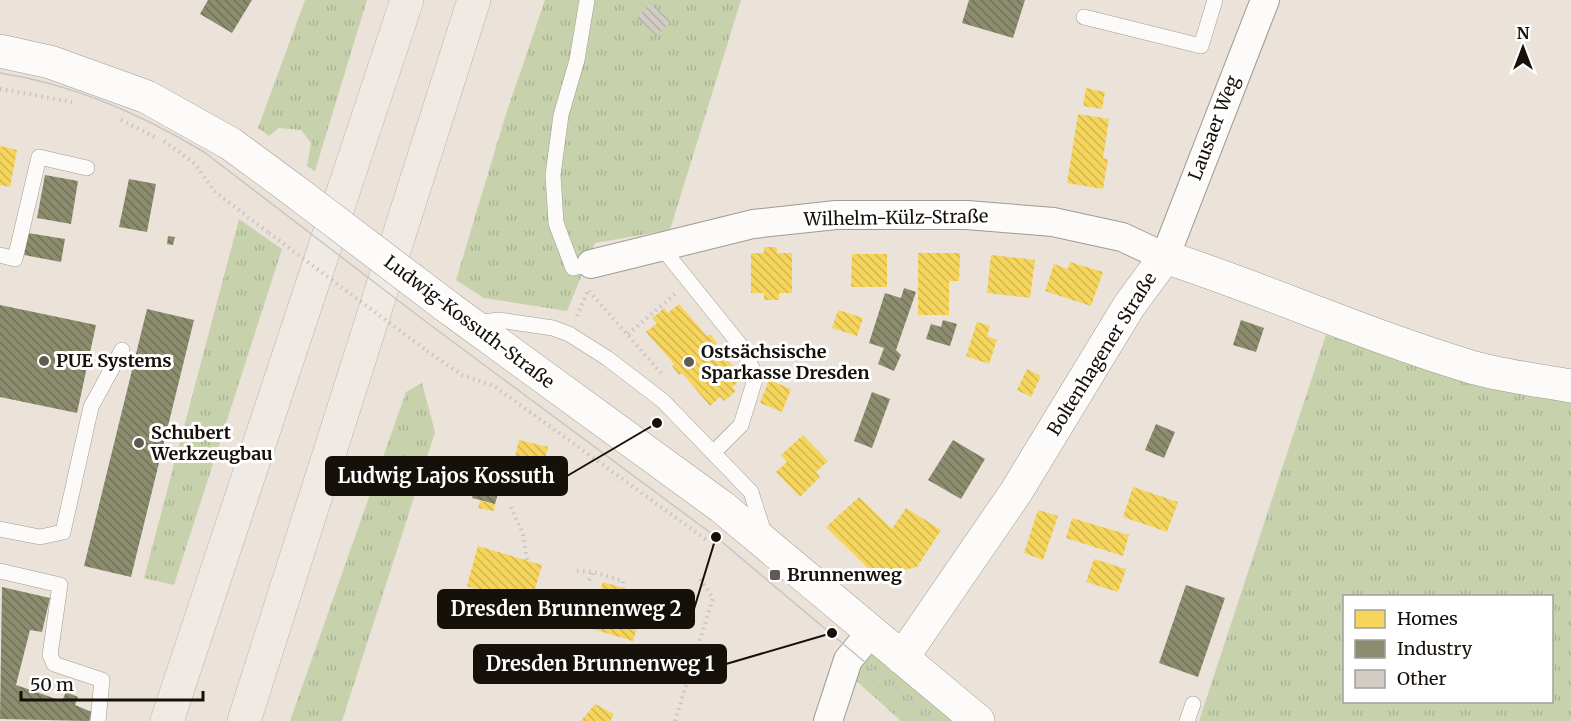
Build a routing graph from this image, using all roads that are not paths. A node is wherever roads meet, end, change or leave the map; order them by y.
1 (407, 0) edge
2 (474, 0) edge
3 (587, 0) edge
4 (1215, 0) edge
5 (1265, 0) edge
6 (1084, 17) dead end
7 (0, 51) edge
8 (87, 168) dead end
9 (664, 246) junction
10 (0, 255) edge
11 (1165, 257) junction
12 (591, 264) joint
13 (459, 316) junction
14 (122, 350) dead end
15 (1571, 386) edge
16 (713, 453) junction
17 (0, 529) edge
18 (768, 544) junction
19 (0, 571) edge
20 (872, 631) junction
21 (902, 658) junction
22 (1193, 704) dead end
23 (98, 721) edge
24 (167, 721) edge
25 (244, 721) edge
26 (828, 721) edge
27 (978, 721) edge
28 (1188, 721) edge

1 - 24 highway
2 - 25 highway
3 - 12 lane
4 - 6 lane
5 - 11 street, Lausaer Weg
7 - 13 street, Ludwig-Kossuth-Straße, bridge
8 - 10 lane
9 - 11 street, Wilhelm-Külz-Straße
9 - 12 street, Wilhelm-Külz-Straße
9 - 16 lane
11 - 15 street, Boltenhagener Straße
11 - 21 street, Boltenhagener Straße
13 - 16 lane
13 - 18 street, Ludwig-Kossuth-Straße
14 - 17 lane
16 - 18 lane
18 - 20 street, Ludwig-Kossuth-Straße
19 - 23 lane
20 - 21 street, Ludwig-Kossuth-Straße
20 - 26 street
21 - 27 street, Ludwig-Kossuth-Straße
22 - 28 lane

